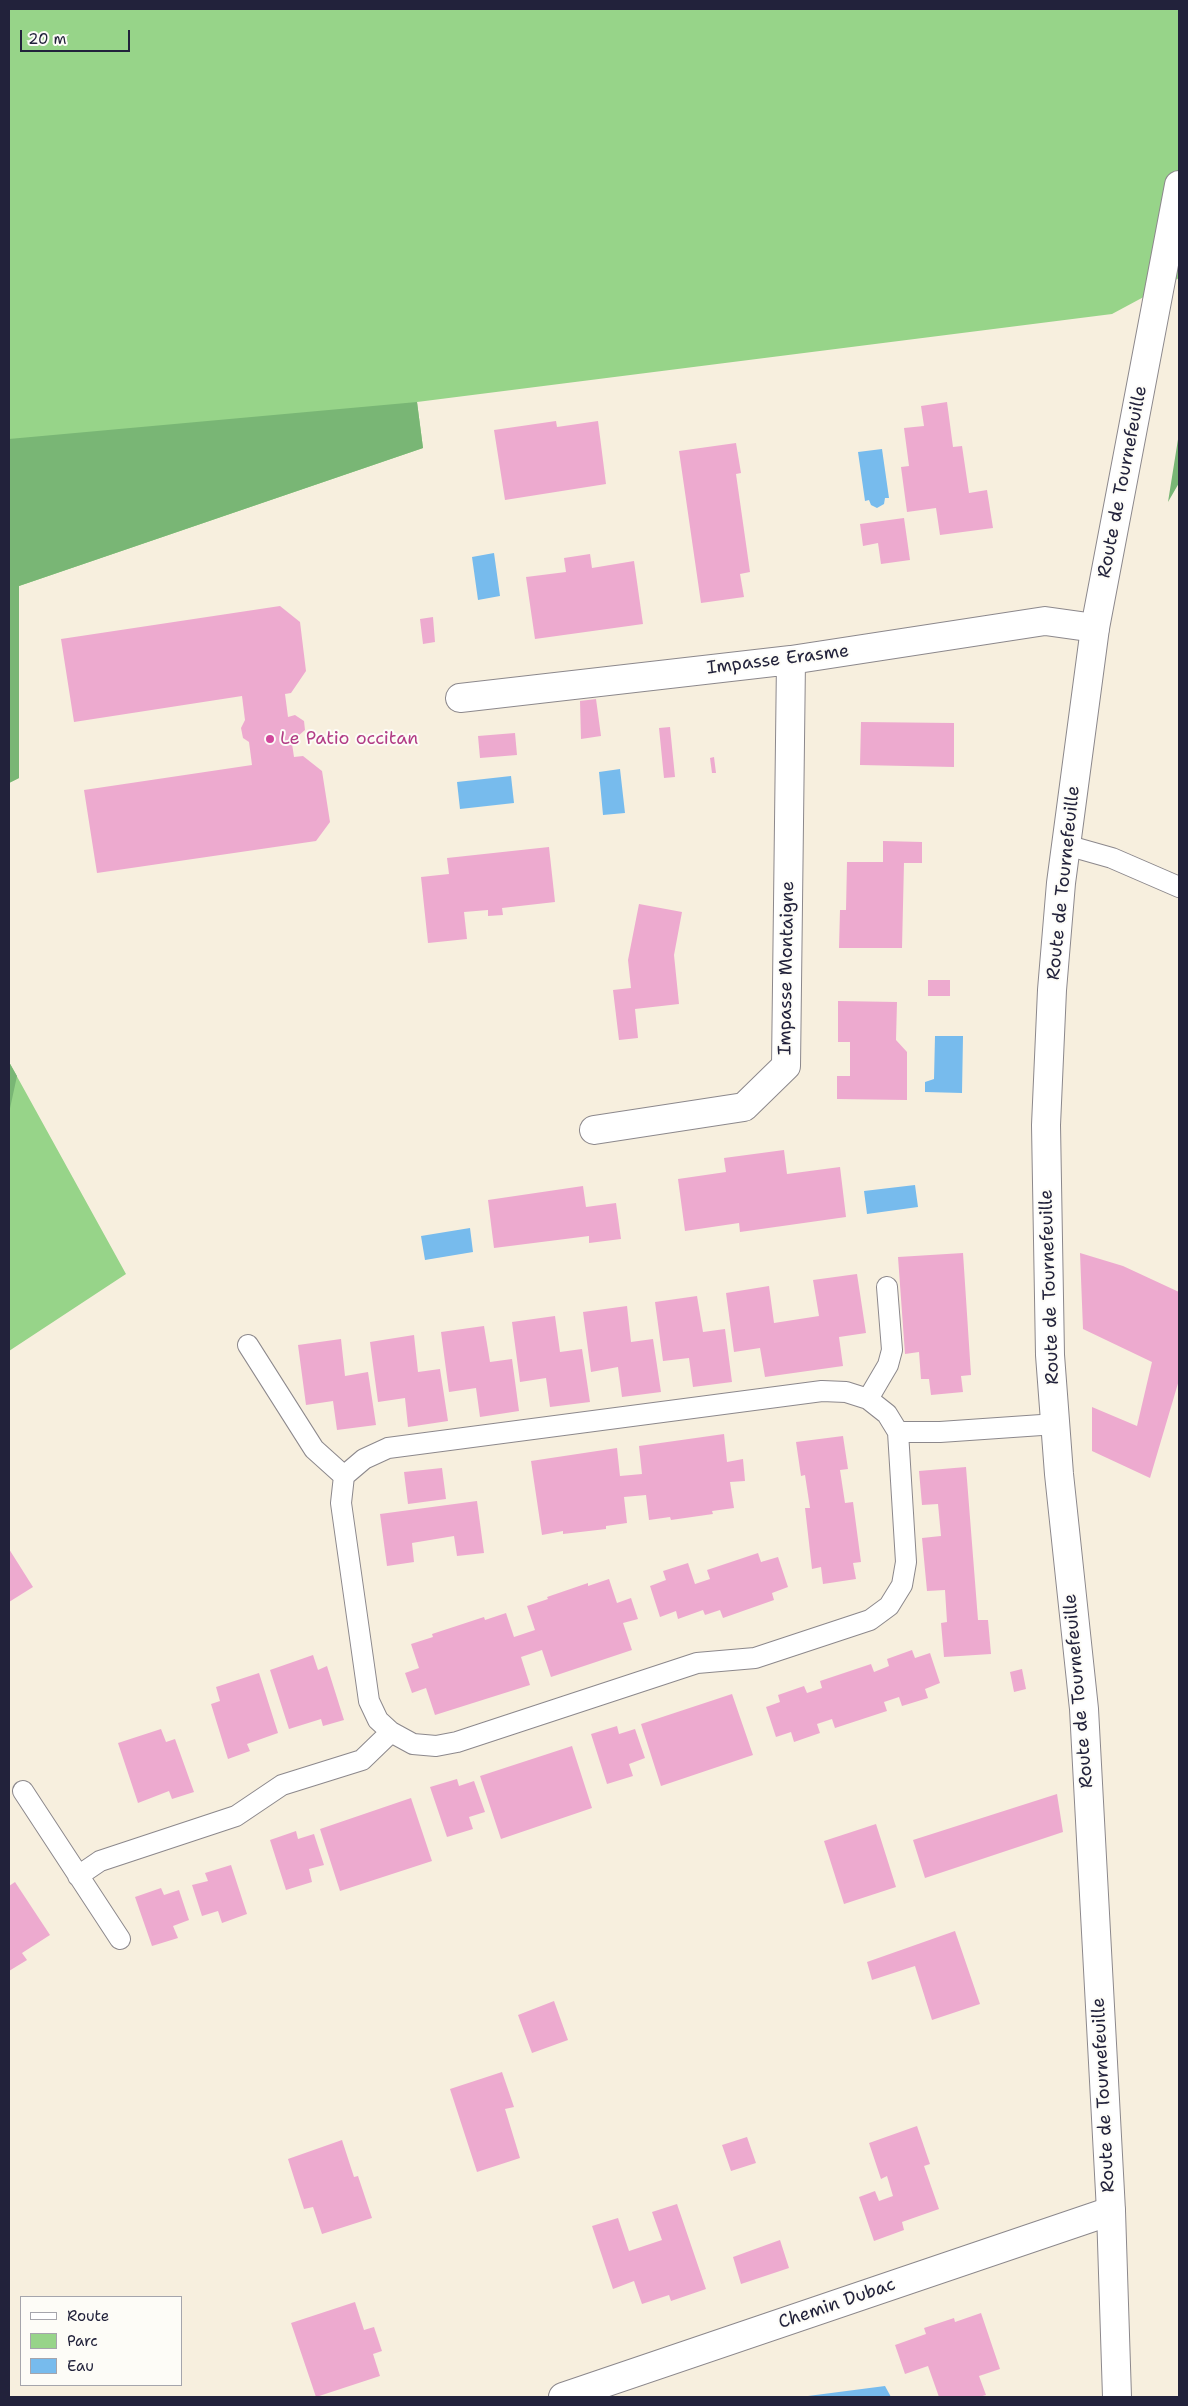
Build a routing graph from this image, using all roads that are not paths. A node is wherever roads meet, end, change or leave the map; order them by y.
1 (1179, 185) edge
2 (1095, 628) junction
3 (791, 660) junction
4 (460, 698) dead end
5 (1066, 845) junction
6 (1179, 887) edge
7 (594, 1130) dead end
8 (887, 1287) dead end
9 (248, 1346) dead end
10 (868, 1399) junction
11 (1056, 1424) junction
12 (898, 1432) junction
13 (344, 1476) junction
14 (392, 1732) junction
15 (23, 1792) dead end
16 (78, 1876) junction
17 (120, 1939) dead end
18 (1111, 2211) junction
19 (563, 2397) edge
20 (1117, 2397) edge

1 - 2 street, Route de Tournefeuille
2 - 3 street, Impasse Erasme
2 - 5 street, Route de Tournefeuille
3 - 4 street, Impasse Erasme
3 - 7 street, Impasse Montaigne
5 - 6 lane
5 - 11 street, Route de Tournefeuille
8 - 10 lane
9 - 13 lane
10 - 12 lane
10 - 13 lane
11 - 12 lane
11 - 18 street, Route de Tournefeuille
12 - 14 lane
13 - 14 lane
14 - 16 lane
15 - 16 lane
16 - 17 lane
18 - 19 street, Chemin Dubac
18 - 20 street, Route de Tournefeuille

